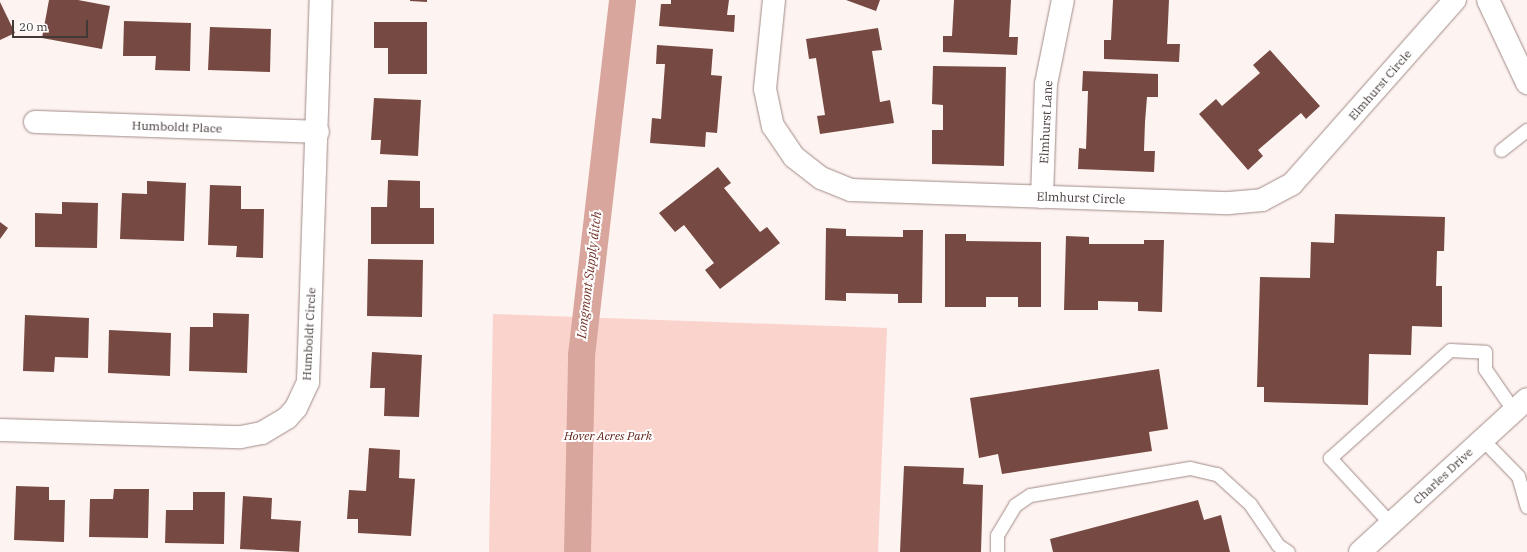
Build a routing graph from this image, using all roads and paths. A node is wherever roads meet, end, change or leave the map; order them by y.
1 (321, 0) edge
2 (774, 0) edge
3 (1063, 0) edge
4 (1455, 0) edge
5 (1488, 0) edge
6 (1527, 83) edge
7 (35, 122) dead end
8 (1527, 130) edge
9 (318, 132) junction
10 (1501, 150) dead end
11 (1042, 197) junction
12 (1521, 405) edge
13 (0, 430) edge
14 (1483, 440) junction
15 (1527, 507) edge
16 (1391, 524) junction
17 (998, 552) edge
18 (1288, 552) edge
19 (1360, 552) edge

1 - 9 street, Humboldt Circle
2 - 11 street, Elmhurst Circle
3 - 11 street, Elmhurst Lane
4 - 11 street, Elmhurst Circle
5 - 6 street
7 - 9 street, Humboldt Place
8 - 10 lane
9 - 13 street, Humboldt Circle
12 - 14 street, Charles Drive
12 - 16 lane
14 - 15 lane
14 - 16 street, Charles Drive
16 - 19 street, Charles Drive
17 - 18 lane

